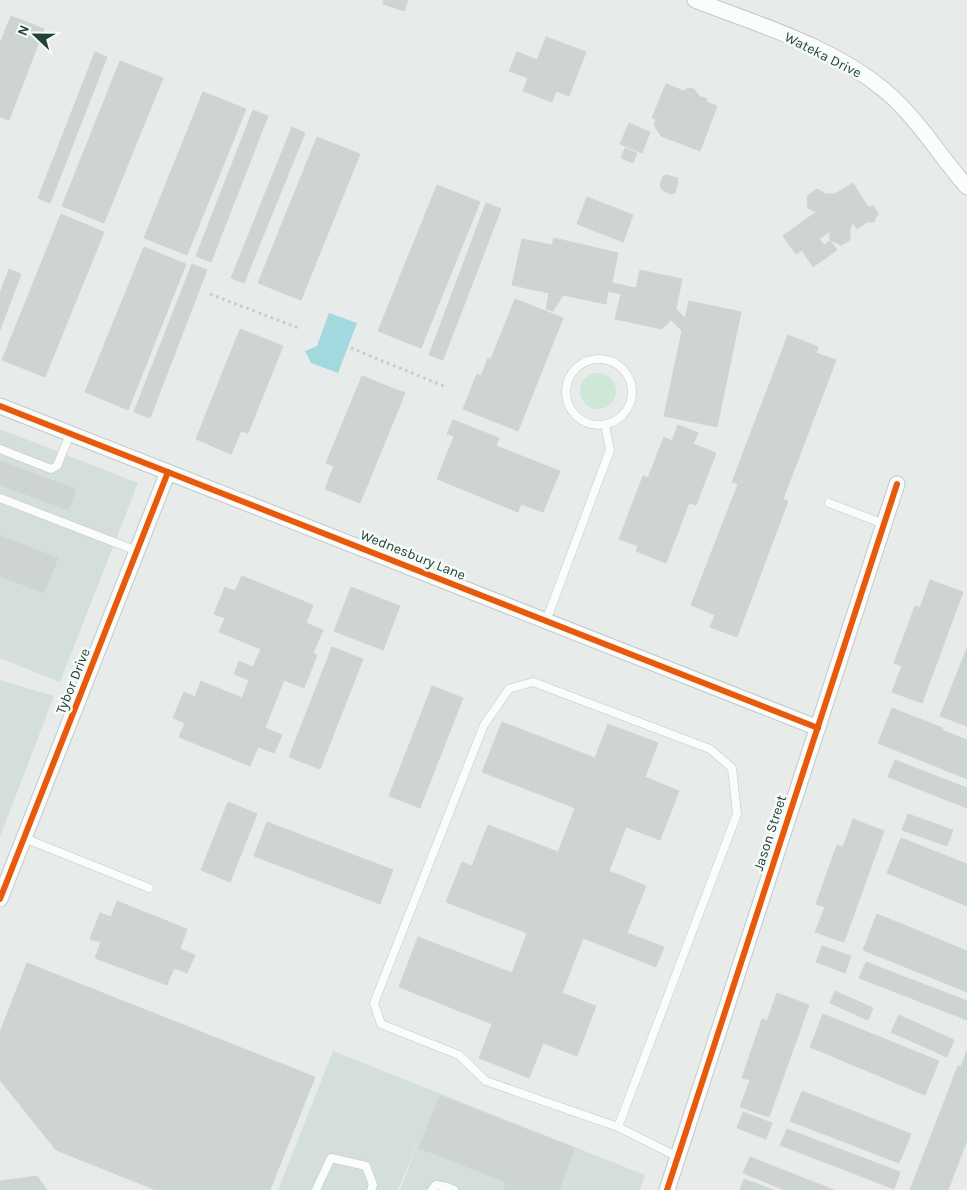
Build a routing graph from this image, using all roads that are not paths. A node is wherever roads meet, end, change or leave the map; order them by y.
1 (695, 0) edge
2 (967, 187) edge
3 (0, 406) edge
4 (605, 425) junction
5 (70, 434) junction
6 (0, 449) edge
7 (168, 472) junction
8 (897, 484) dead end
9 (0, 498) edge
10 (829, 503) dead end
11 (884, 524) junction
12 (138, 552) junction
13 (546, 621) junction
14 (818, 728) junction
15 (24, 838) junction
16 (149, 888) dead end
17 (0, 898) edge
18 (618, 1127) junction
19 (678, 1157) junction
20 (316, 1190) edge
21 (371, 1190) edge
22 (432, 1190) edge
23 (454, 1190) edge
24 (668, 1190) edge

1 - 2 street, Wateka Drive
3 - 5 street, Wednesbury Lane
4 - 4 lane
4 - 13 lane
5 - 6 lane
5 - 7 street, Wednesbury Lane
7 - 12 street, Tybor Drive
7 - 13 street, Wednesbury Lane
8 - 11 street, Jason Street
9 - 12 lane
10 - 11 lane
11 - 14 street, Jason Street
12 - 15 street, Tybor Drive
13 - 14 street, Wednesbury Lane
14 - 19 street, Jason Street
15 - 16 lane
15 - 17 street, Tybor Drive
18 - 18 lane
18 - 19 lane
19 - 24 street, Jason Street
20 - 21 lane
22 - 23 lane

